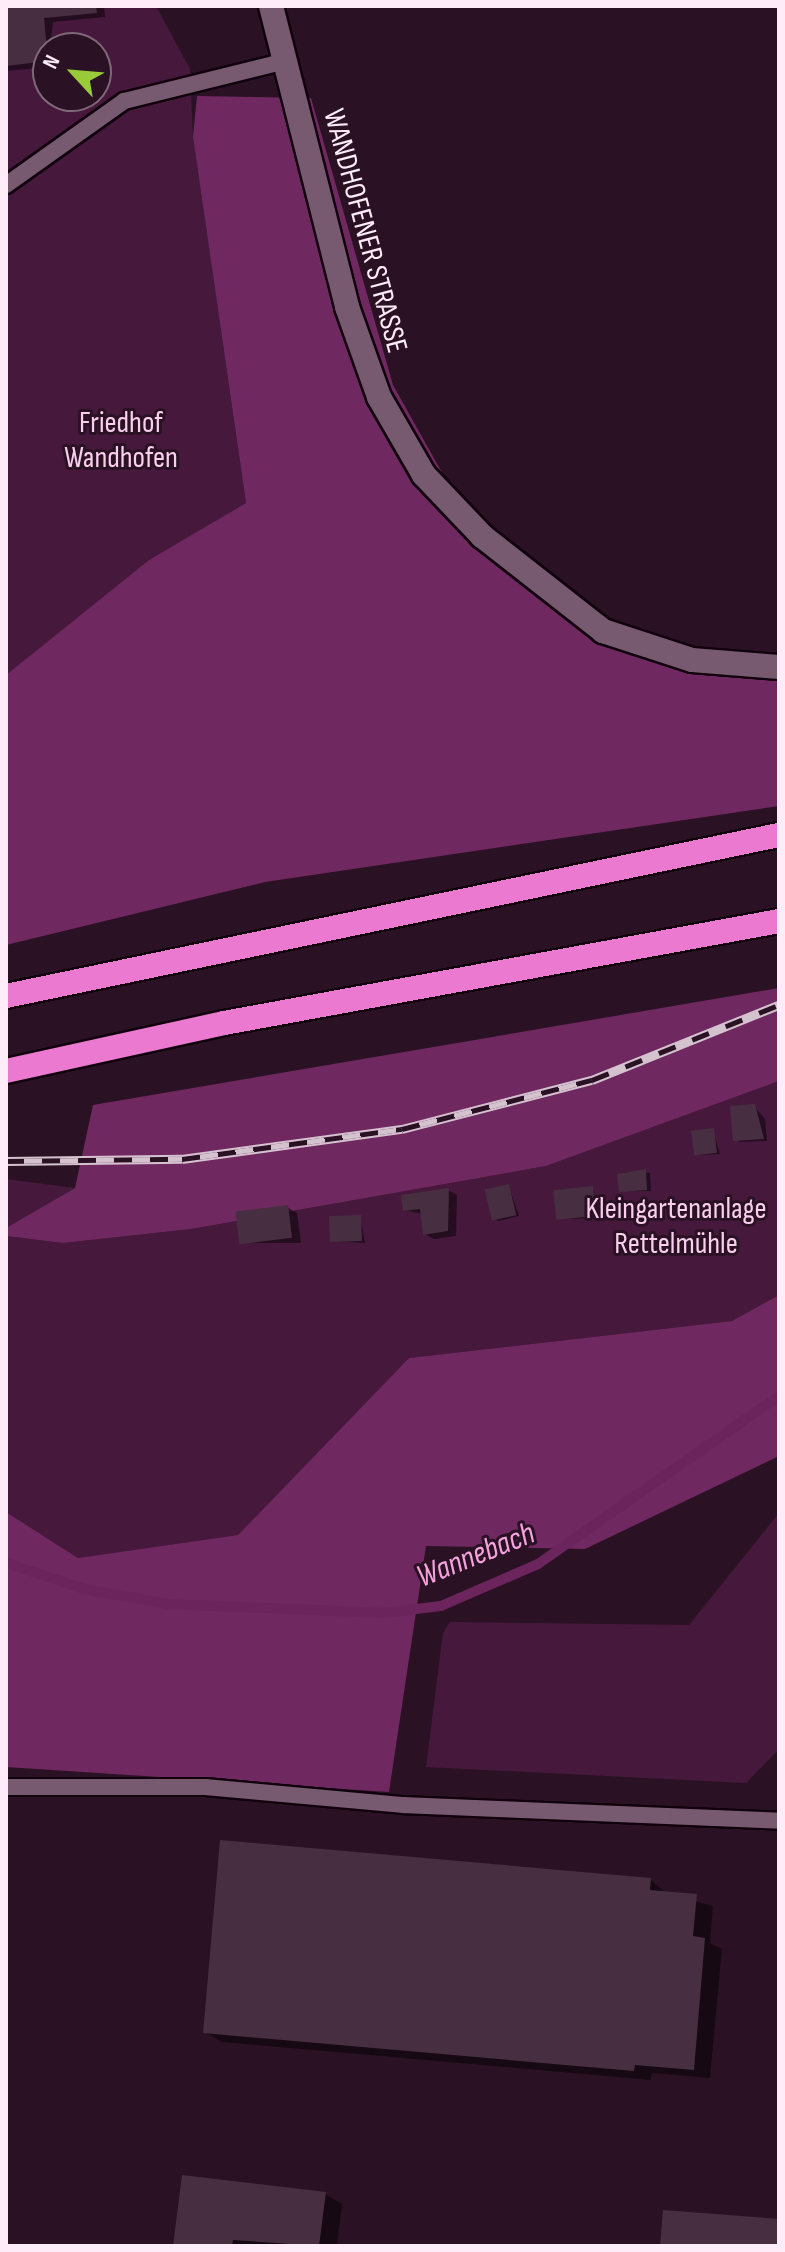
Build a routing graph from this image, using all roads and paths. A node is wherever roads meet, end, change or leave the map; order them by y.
1 (271, 6) edge
2 (286, 61) junction
3 (6, 185) edge
4 (779, 667) edge
5 (779, 835) edge
6 (779, 921) edge
7 (6, 996) edge
8 (6, 1071) edge
9 (6, 1787) edge
10 (779, 1821) edge

1 - 2 street, WANDHOFENER STRASSE
2 - 3 lane
2 - 4 street, WANDHOFENER STRASSE
5 - 7 highway
6 - 8 highway
9 - 10 lane

